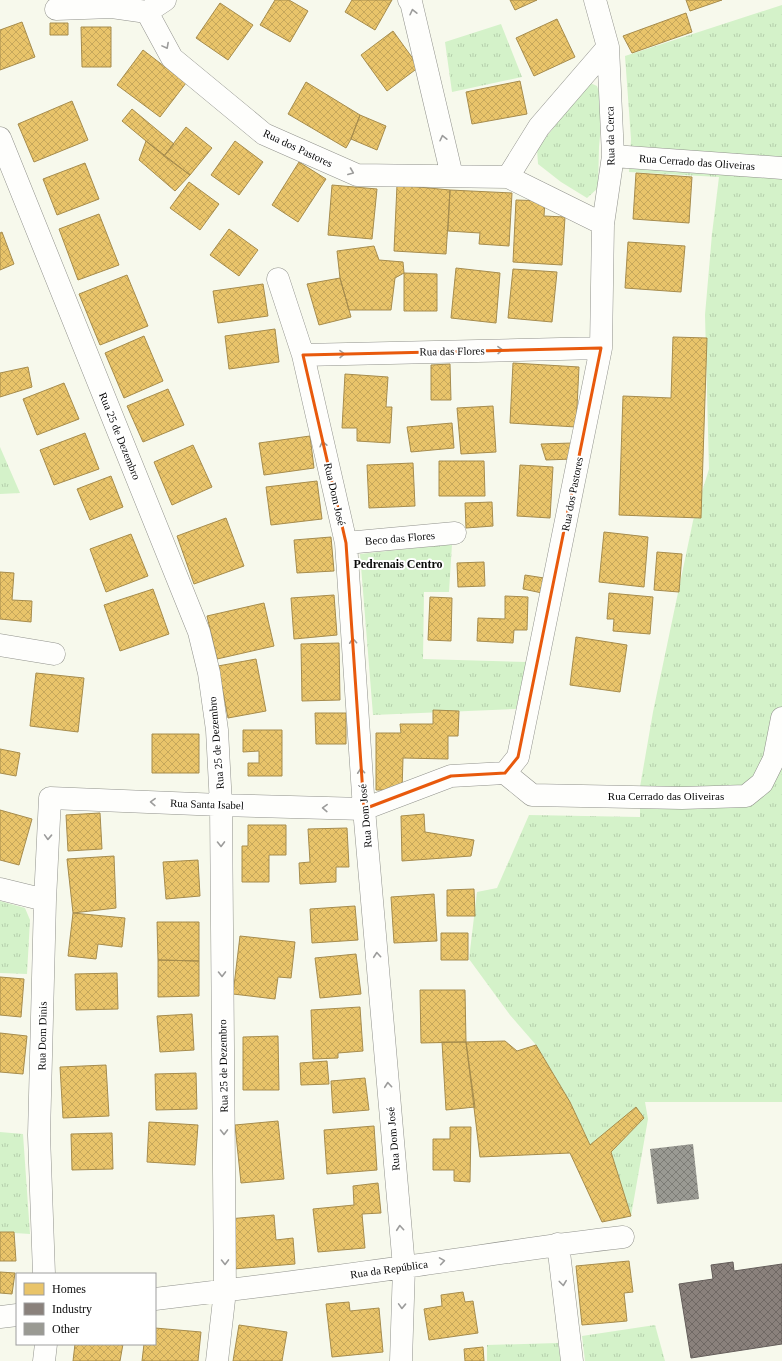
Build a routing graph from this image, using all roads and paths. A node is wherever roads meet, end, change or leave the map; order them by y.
1 (165, 0) edge
2 (409, 0) edge
3 (595, 0) edge
4 (56, 9) dead end
5 (147, 12) junction
6 (608, 47) junction
7 (0, 138) edge
8 (613, 156) junction
9 (782, 168) edge
10 (452, 176) junction
11 (508, 177) junction
12 (603, 224) junction
13 (278, 279) dead end
14 (601, 348) junction
15 (303, 355) junction
16 (455, 533) dead end
17 (346, 543) junction
18 (0, 646) edge
19 (54, 654) dead end
20 (782, 718) edge
21 (505, 773) junction
22 (50, 798) joint
23 (221, 805) junction
24 (364, 809) junction
25 (0, 889) edge
26 (45, 900) junction
27 (623, 1237) dead end
28 (558, 1244) junction
29 (47, 1263) edge
30 (404, 1267) junction
31 (225, 1291) junction
32 (156, 1299) edge
33 (16, 1315) edge
34 (0, 1317) edge
35 (46, 1345) edge
36 (44, 1361) edge
37 (217, 1361) edge
38 (401, 1361) edge
39 (572, 1361) edge

1 - 5 street
10 -> 2 street
3 - 6 street, Rua da Cerca
4 - 5 street
5 -> 10 street, Rua dos Pastores
6 - 8 street, Rua da Cerca
6 - 11 street
7 - 23 street, Rua 25 de Dezembro
8 - 9 street, Rua Cerrado das Oliveiras
8 - 12 street, Rua da Cerca
10 - 11 street, Rua dos Pastores
11 - 12 street, Rua dos Pastores
12 - 14 street, Rua dos Pastores
13 - 15 street, Rua Dom José
15 -> 14 street, Rua das Flores
14 - 21 street, Rua dos Pastores
17 -> 15 street, Rua Dom José
16 - 17 street, Beco das Flores
24 -> 17 street, Rua Dom José
18 - 19 street
20 - 21 street, Rua Cerrado das Oliveiras
21 - 24 street
23 -> 22 street, Rua Santa Isabel
22 -> 26 street, Rua Dom Dinis
24 -> 23 street, Rua Santa Isabel
23 -> 31 street, Rua 25 de Dezembro
30 -> 24 street, Rua Dom José
25 - 26 street
26 - 29 street, Rua Dom Dinis
27 - 28 street, Rua da República
30 -> 28 street, Rua da República
28 -> 39 street
30 - 31 street, Rua da República
30 -> 38 street, Rua Dom José
31 - 32 street, Rua da República
31 - 37 street, Rua 25 de Dezembro
33 - 34 street
35 - 36 street

